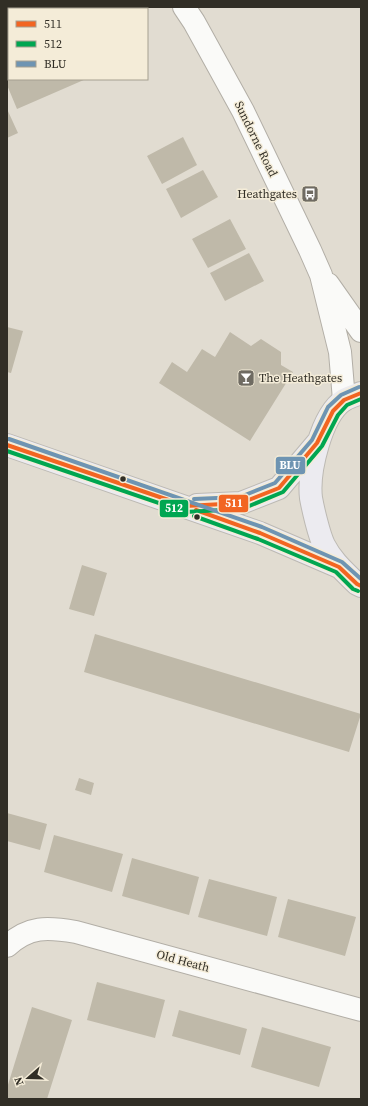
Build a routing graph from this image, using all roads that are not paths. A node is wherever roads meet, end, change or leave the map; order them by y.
1 (184, 7) edge
2 (321, 275) junction
3 (361, 331) edge
4 (352, 397) edge
5 (317, 442) junction
6 (7, 445) edge
7 (186, 506) junction
8 (338, 567) junction
9 (361, 586) edge
10 (7, 946) edge
11 (361, 1010) edge

1 - 2 main road, Sundorne Road
2 - 3 main road, Sundorne Road
2 - 4 main road, Sundorne Road
4 - 5 main road
5 - 7 main road
5 - 8 main road
6 - 7 main road
7 - 8 main road
8 - 9 main road
10 - 11 main road, Old Heath

